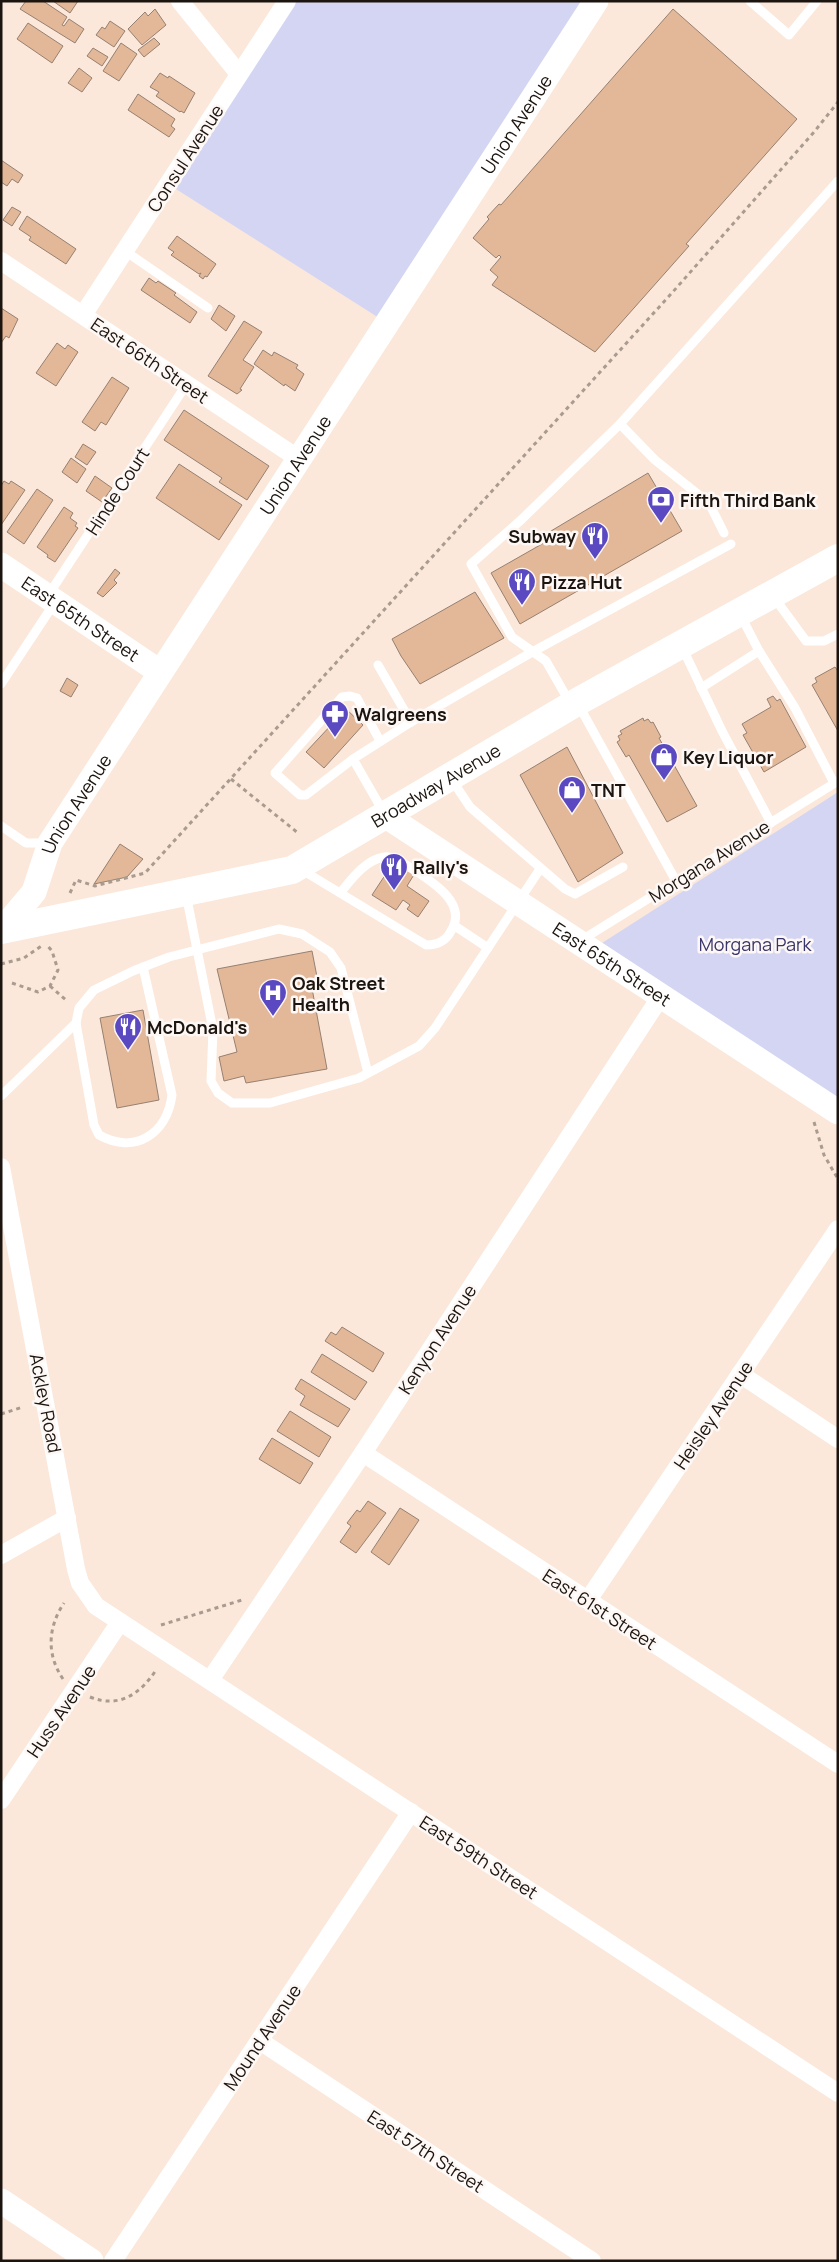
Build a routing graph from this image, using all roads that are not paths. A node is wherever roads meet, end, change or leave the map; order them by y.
1 (180, 1) edge
2 (287, 1) edge
3 (596, 1) edge
4 (750, 1) edge
5 (816, 1) edge
6 (239, 74) junction
7 (838, 181) edge
8 (124, 251) junction
9 (1, 261) edge
10 (208, 308) dead end
11 (83, 315) junction
12 (186, 385) junction
13 (620, 424) junction
14 (298, 459) junction
15 (724, 533) dead end
16 (731, 544) dead end
17 (838, 558) edge
18 (1, 566) edge
19 (772, 594) junction
20 (51, 599) junction
21 (738, 612) junction
22 (838, 634) edge
23 (680, 644) junction
24 (759, 650) junction
25 (534, 651) junction
26 (378, 665) dead end
27 (160, 672) junction
28 (1, 684) edge
29 (701, 688) junction
30 (574, 704) junction
31 (411, 722) junction
32 (380, 741) junction
33 (353, 759) junction
34 (451, 778) junction
35 (836, 782) edge
36 (386, 816) junction
37 (771, 823) junction
38 (1, 826) edge
39 (50, 843) junction
40 (298, 867) junction
41 (623, 867) dead end
42 (540, 868) junction
43 (676, 881) junction
44 (185, 892) junction
45 (340, 892) junction
46 (519, 902) junction
47 (455, 926) junction
48 (1, 930) edge
49 (580, 941) junction
50 (488, 948) junction
51 (198, 951) junction
52 (143, 967) junction
53 (662, 996) junction
54 (76, 1023) junction
55 (368, 1073) junction
56 (1, 1096) edge
57 (838, 1112) edge
58 (1, 1167) edge
59 (838, 1229) edge
60 (740, 1374) junction
61 (838, 1439) edge
62 (363, 1453) junction
63 (67, 1518) junction
64 (1, 1555) edge
65 (588, 1600) junction
66 (120, 1622) junction
67 (210, 1680) junction
68 (838, 1764) edge
69 (1, 1800) edge
70 (411, 1812) junction
71 (260, 2041) junction
72 (838, 2093) edge
73 (1, 2201) edge
74 (91, 2261) edge
75 (113, 2261) edge
76 (592, 2261) edge

1 - 6 street
2 - 6 street, Consul Avenue
3 - 14 main road, Union Avenue
4 - 5 lane
6 - 8 street, Consul Avenue
7 - 13 lane
8 - 10 lane
8 - 11 street, Consul Avenue
9 - 11 street, East 66th Street
11 - 12 street, East 66th Street
12 - 14 street, East 66th Street
12 - 20 lane, Hinde Court
13 - 15 lane
13 - 25 lane
14 - 27 main road, Union Avenue
16 - 25 lane
17 - 19 main road, Broadway Avenue
18 - 20 main road, East 65th Street
19 - 21 main road, Broadway Avenue
19 - 22 lane
20 - 27 main road, East 65th Street
20 - 28 lane, Hinde Court
21 - 23 main road, Broadway Avenue
21 - 24 lane
23 - 29 lane
23 - 30 main road, Broadway Avenue
24 - 29 lane
24 - 35 lane
25 - 30 lane
25 - 31 lane
26 - 31 lane
27 - 39 main road, Union Avenue
29 - 37 lane
30 - 34 main road, Broadway Avenue
30 - 43 lane
31 - 32 lane
32 - 33 lane
32 - 33 lane
33 - 36 lane
34 - 36 main road, Broadway Avenue
34 - 42 lane
35 - 37 lane, Morgana Avenue
36 - 40 main road, Broadway Avenue
36 - 46 main road, East 65th Street
37 - 43 lane, Morgana Avenue
38 - 39 lane
39 - 48 main road, Union Avenue
40 - 44 main road, Broadway Avenue
40 - 45 lane
41 - 42 lane
42 - 46 lane
43 - 49 lane, Morgana Avenue
44 - 48 main road, Broadway Avenue
44 - 51 lane
45 - 47 lane
45 - 47 lane
46 - 49 main road, East 65th Street
46 - 50 lane
47 - 50 lane
49 - 53 main road, East 65th Street
50 - 55 lane
51 - 52 lane
51 - 55 lane
51 - 55 lane
52 - 54 lane
52 - 54 lane
53 - 57 main road, East 65th Street
53 - 62 street, Kenyon Avenue
54 - 56 lane
58 - 63 street, Ackley Road
59 - 60 street, Heisley Avenue
60 - 61 street
60 - 65 street, Heisley Avenue
62 - 65 street, East 61st Street
62 - 67 street, Kenyon Avenue
63 - 64 street
63 - 66 street, Ackley Road
65 - 68 street, East 61st Street
66 - 67 street, East 59th Street
66 - 69 street, Huss Avenue
67 - 70 street, East 59th Street
70 - 71 street, Mound Avenue
70 - 72 street, East 59th Street
71 - 75 street, Mound Avenue
71 - 76 street, East 57th Street
73 - 74 main road

